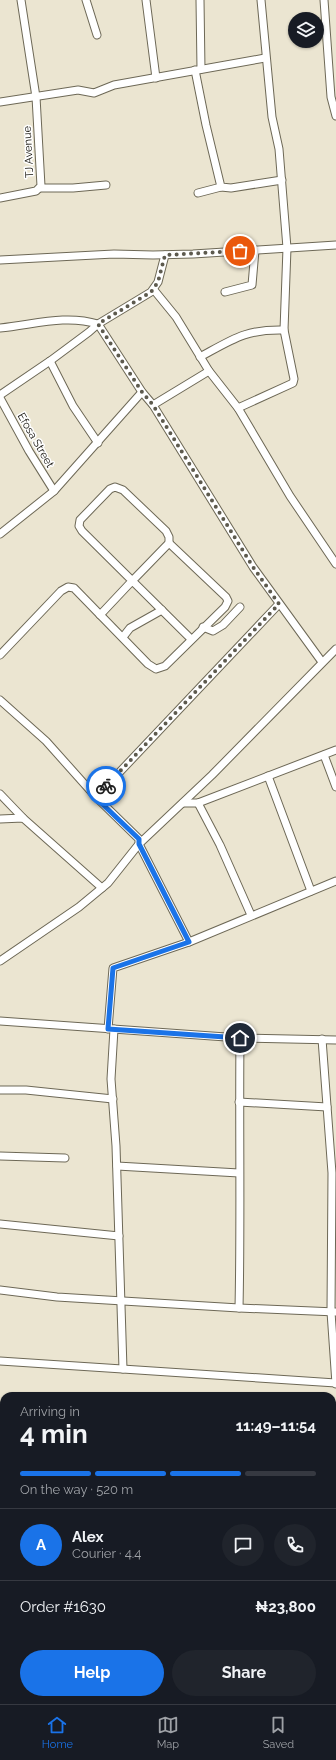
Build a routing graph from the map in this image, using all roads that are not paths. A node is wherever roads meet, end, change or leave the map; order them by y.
1 (21, 0) edge
2 (86, 0) edge
3 (146, 0) edge
4 (200, 0) edge
5 (261, 0) edge
6 (324, 0) edge
7 (97, 35) dead end
8 (265, 58) junction
9 (198, 70) junction
10 (156, 78) junction
11 (36, 97) junction
12 (0, 102) edge
13 (336, 116) edge
14 (282, 180) junction
15 (106, 185) dead end
16 (221, 187) junction
17 (40, 188) junction
18 (198, 193) dead end
19 (0, 198) edge
20 (336, 245) edge
21 (287, 248) junction
22 (255, 250) junction
23 (165, 255) junction
24 (0, 260) edge
25 (154, 290) junction
26 (225, 292) dead end
27 (98, 324) junction
28 (0, 328) edge
29 (284, 330) junction
30 (200, 357) junction
31 (50, 361) junction
32 (209, 371) junction
33 (142, 392) junction
34 (0, 395) edge
35 (0, 398) edge
36 (153, 405) junction
37 (238, 408) junction
38 (98, 444) junction
39 (54, 492) junction
40 (0, 534) edge
41 (169, 543) junction
42 (336, 564) edge
43 (132, 581) junction
44 (279, 604) junction
45 (240, 607) dead end
46 (162, 610) junction
47 (100, 615) junction
48 (203, 627) junction
49 (123, 636) junction
50 (191, 640) junction
51 (336, 649) edge
52 (0, 655) edge
53 (322, 662) junction
54 (0, 700) edge
55 (336, 750) edge
56 (324, 755) junction
57 (268, 776) junction
58 (336, 787) edge
59 (0, 794) edge
60 (96, 798) junction
61 (198, 803) junction
62 (183, 804) junction
63 (23, 818) junction
64 (0, 819) edge
65 (139, 844) junction
66 (336, 881) edge
67 (102, 888) junction
68 (310, 891) junction
69 (251, 915) junction
70 (189, 942) junction
71 (0, 961) edge
72 (0, 1021) edge
73 (111, 1029) junction
74 (240, 1038) junction
75 (322, 1040) junction
76 (336, 1040) edge
77 (0, 1090) edge
78 (113, 1099) junction
79 (239, 1102) junction
80 (327, 1106) junction
81 (0, 1156) edge
82 (65, 1158) dead end
83 (117, 1166) junction
84 (239, 1172) junction
85 (0, 1224) edge
86 (119, 1236) junction
87 (0, 1290) edge
88 (120, 1300) junction
89 (239, 1308) junction
90 (334, 1312) edge
91 (0, 1361) edge
92 (123, 1369) junction
93 (336, 1383) edge

1 - 11 street, TJ Avenue
2 - 7 street
3 - 10 street
4 - 9 street
5 - 8 street
6 - 13 street
8 - 9 street
8 - 14 street
9 - 10 street
9 - 16 street
10 - 11 street
11 - 12 street
11 - 17 street, TJ Avenue
14 - 16 street
14 - 21 street
15 - 17 street
16 - 18 street
17 - 19 street, TJ Avenue
20 - 21 street
21 - 22 street
21 - 29 street
22 - 23 street
22 - 26 street
23 - 24 street
23 - 25 street
25 - 27 street
25 - 30 street
27 - 28 street
27 - 31 street
27 - 33 street
29 - 30 street
29 - 37 street
30 - 32 street
31 - 34 street
31 - 38 street
32 - 36 street
32 - 37 street
33 - 36 street
33 - 38 street
35 - 39 street, Efosa Street
36 - 44 street
37 - 42 street
38 - 39 street
39 - 40 street
41 - 43 street
41 - 43 street
41 - 48 street
43 - 46 street
43 - 47 street
44 - 53 street
44 - 60 street
45 - 48 street
46 - 49 street
46 - 50 street
47 - 49 street
47 - 52 street
48 - 50 street
49 - 50 street
51 - 53 street
53 - 62 street
54 - 60 street
55 - 56 street
56 - 57 street
56 - 58 street
57 - 61 street
57 - 68 street
59 - 63 street
60 - 65 street
61 - 62 street
61 - 69 street
62 - 65 street
63 - 64 street
63 - 67 street
65 - 67 street
65 - 70 street
66 - 68 street
67 - 71 street
68 - 69 street
69 - 70 street
70 - 73 street
72 - 73 street
73 - 74 street
73 - 78 street
74 - 75 street
74 - 79 street
75 - 76 street
75 - 80 street
77 - 78 street
78 - 83 street
79 - 80 street
79 - 84 street
80 - 90 street
81 - 82 street
83 - 84 street
83 - 86 street
84 - 89 street
85 - 86 street
86 - 88 street
87 - 88 street
88 - 89 street
88 - 92 street
89 - 90 street
90 - 93 street
91 - 92 street
92 - 93 street

